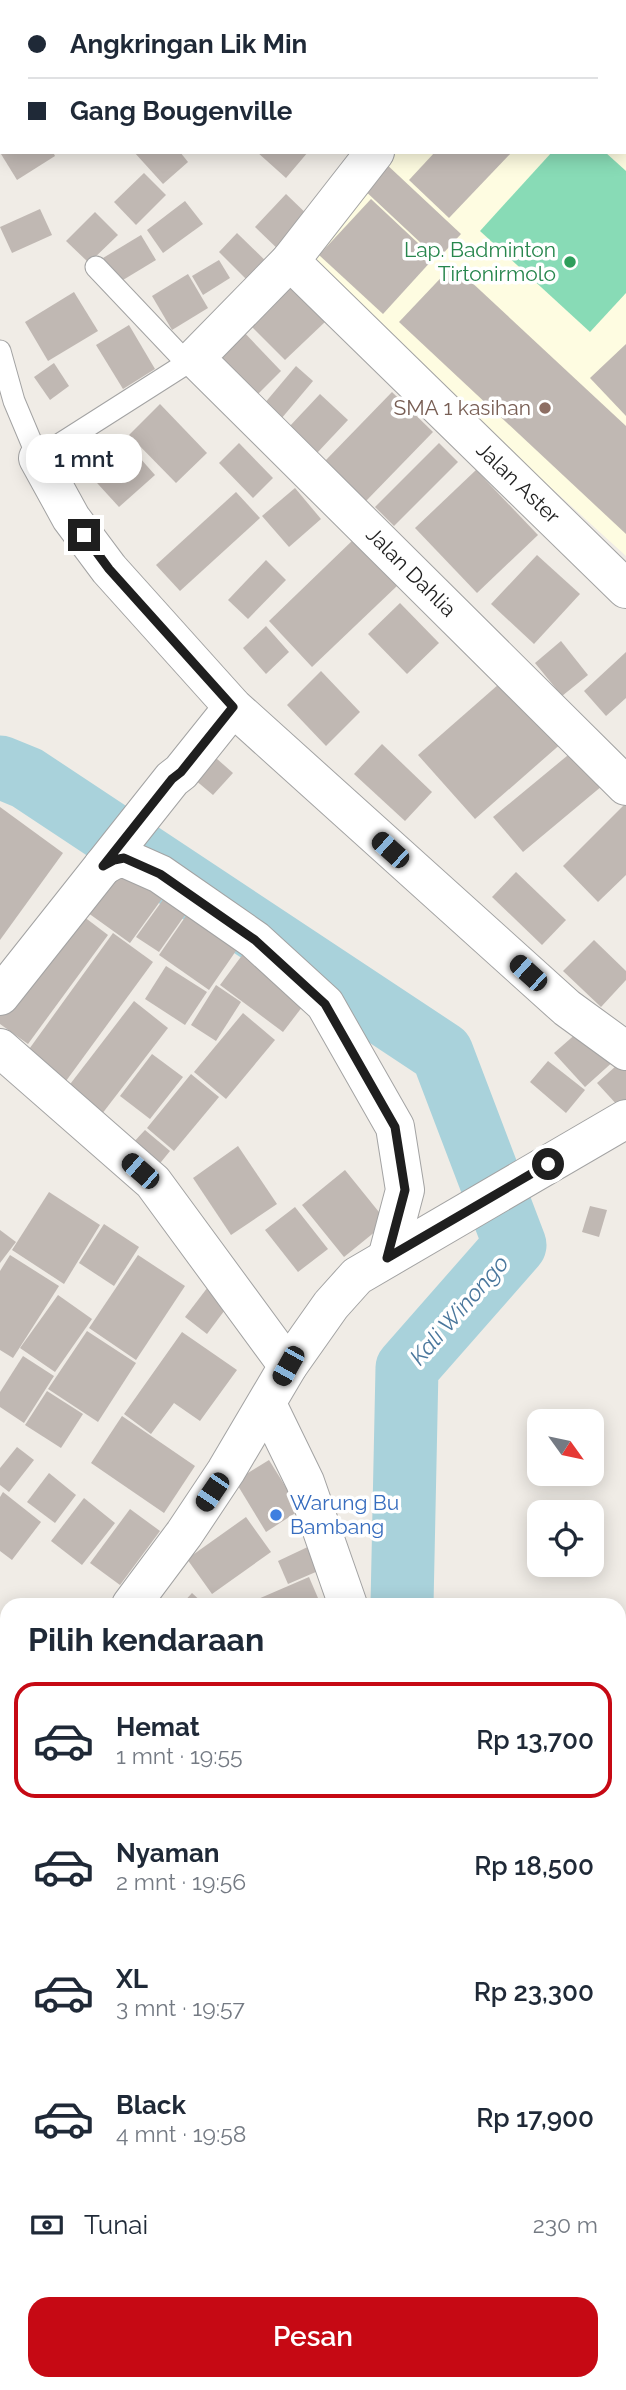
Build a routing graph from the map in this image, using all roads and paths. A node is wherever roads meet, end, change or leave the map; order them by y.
1 (373, 154) edge
2 (290, 261) junction
3 (96, 267) dead end
4 (0, 351) edge
5 (191, 360) junction
6 (44, 454) junction
7 (626, 589) edge
8 (233, 707) junction
9 (626, 786) edge
10 (107, 861) junction
11 (0, 996) edge
12 (0, 1048) edge
13 (626, 1051) edge
14 (622, 1121) edge
15 (387, 1258) junction
16 (288, 1366) junction
17 (267, 1404) junction
18 (136, 1598) edge
19 (346, 1598) edge

1 - 2 street
2 - 5 street
2 - 7 street, Jalan Aster
3 - 5 lane
4 - 6 lane
5 - 6 lane
5 - 9 street, Jalan Dahlia
6 - 8 street
8 - 10 street
8 - 13 street
10 - 11 street
10 - 15 street
12 - 16 street
14 - 15 street
15 - 16 street
16 - 17 street
17 - 18 street
17 - 19 street

